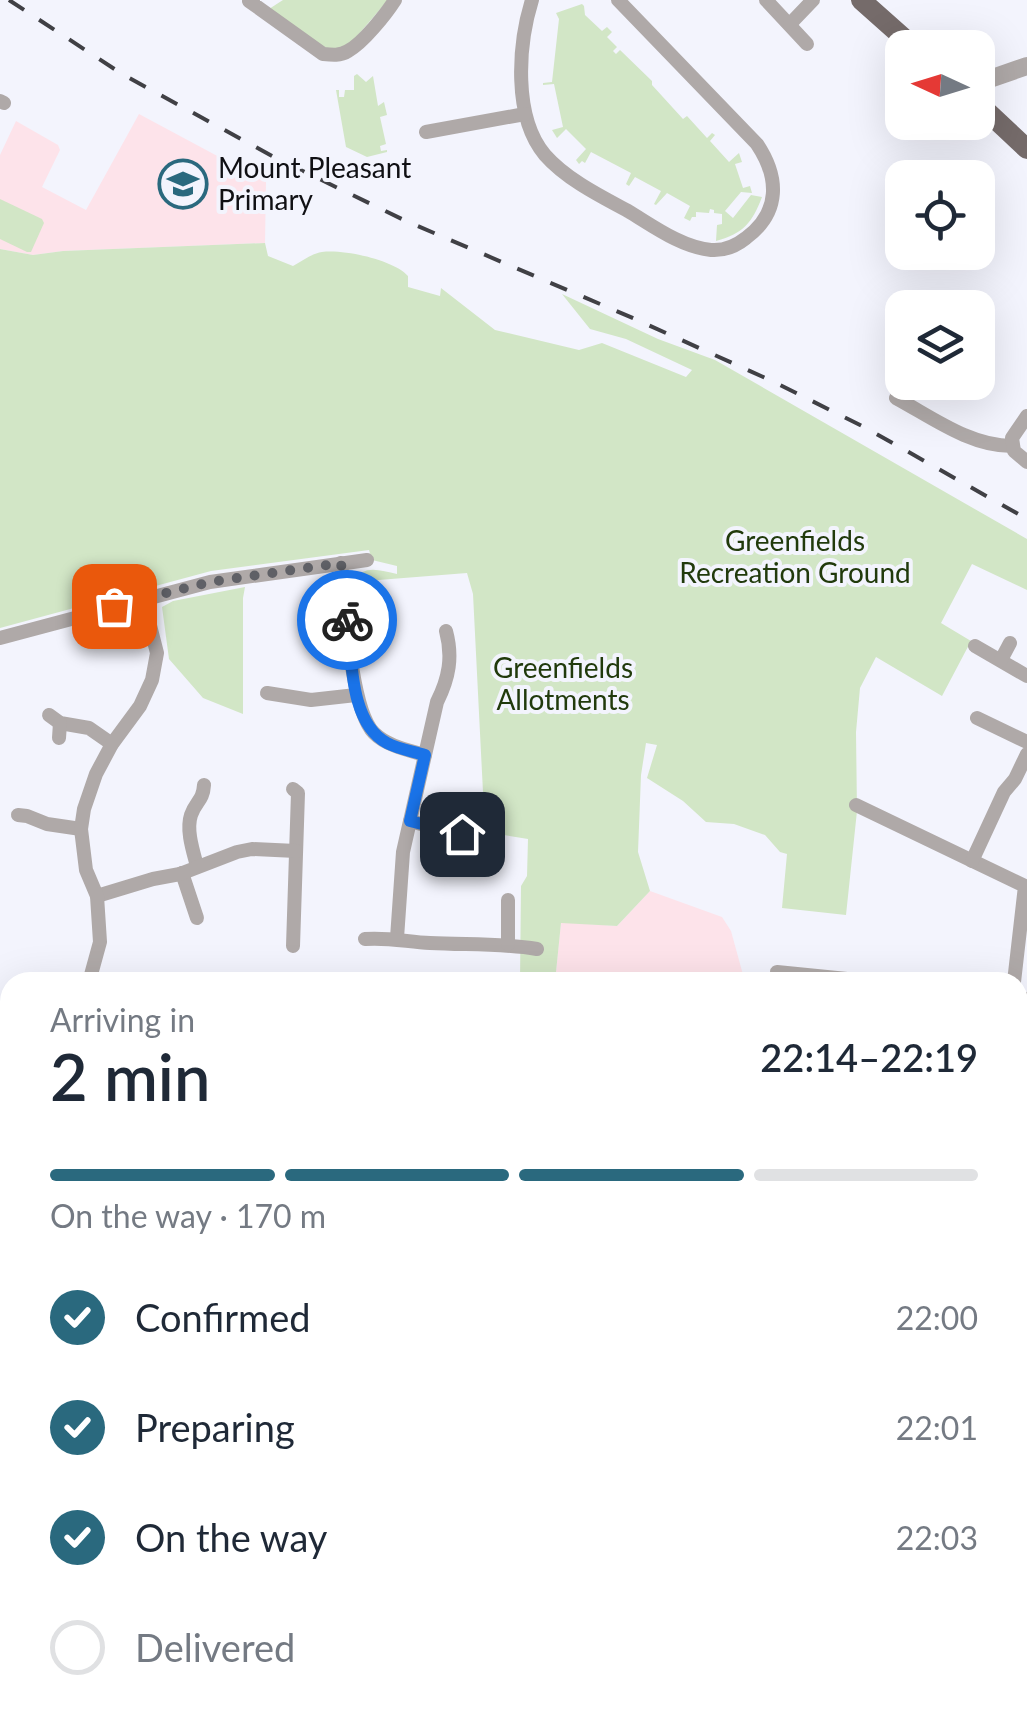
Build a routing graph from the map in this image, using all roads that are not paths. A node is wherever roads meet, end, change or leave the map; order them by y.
1 (250, 0) edge
2 (394, 0) edge
3 (532, 0) edge
4 (618, 0) edge
5 (766, 0) edge
6 (812, 0) edge
7 (860, 0) edge
8 (790, 24) junction
9 (894, 30) edge
10 (807, 44) dead end
11 (1027, 66) edge
12 (995, 77) edge
13 (525, 114) junction
14 (995, 119) edge
15 (426, 132) dead end
16 (1027, 149) edge
17 (902, 400) edge
18 (1027, 416) edge
19 (1012, 446) junction
20 (1027, 462) edge
21 (368, 560) dead end
22 (341, 563) junction
23 (143, 598) junction
24 (452, 637) dead end
25 (0, 638) edge
26 (1010, 643) dead end
27 (975, 646) dead end
28 (1001, 660) junction
29 (1027, 676) edge
30 (267, 693) dead end
31 (356, 695) junction
32 (978, 717) dead end
33 (56, 726) dead end
34 (1027, 742) edge
35 (112, 744) junction
36 (1027, 754) edge
37 (425, 755) junction
38 (293, 790) dead end
39 (207, 796) dead end
40 (856, 805) dead end
41 (25, 813) dead end
42 (410, 821) junction
43 (81, 829) junction
44 (462, 834) dead end
45 (296, 850) junction
46 (972, 860) junction
47 (198, 866) junction
48 (182, 873) junction
49 (97, 896) junction
50 (508, 900) dead end
51 (197, 918) dead end
52 (397, 938) junction
53 (365, 939) dead end
54 (508, 944) junction
55 (293, 946) dead end
56 (537, 949) dead end
57 (97, 972) edge
58 (1015, 972) edge

1 - 2 street
3 - 13 street
4 - 13 street
5 - 8 street
6 - 8 street
7 - 9 main road
8 - 10 street
11 - 12 street
13 - 15 street
14 - 16 main road
17 - 19 street
18 - 19 street
19 - 20 street
21 - 22 street
22 - 23 street
22 - 31 street
23 - 25 street
23 - 35 street
24 - 37 street
26 - 28 street
27 - 28 street
28 - 29 street
30 - 31 street
31 - 37 street
32 - 34 street
33 - 35 street
35 - 43 street
36 - 46 street
37 - 42 street
38 - 45 street
39 - 47 street
40 - 46 street
41 - 43 street
42 - 44 street
42 - 52 street
43 - 49 street
45 - 47 street
45 - 55 street
46 - 58 street
47 - 48 street
48 - 49 street
48 - 51 street
49 - 57 street
50 - 54 street
52 - 53 street
52 - 54 street
54 - 56 street

